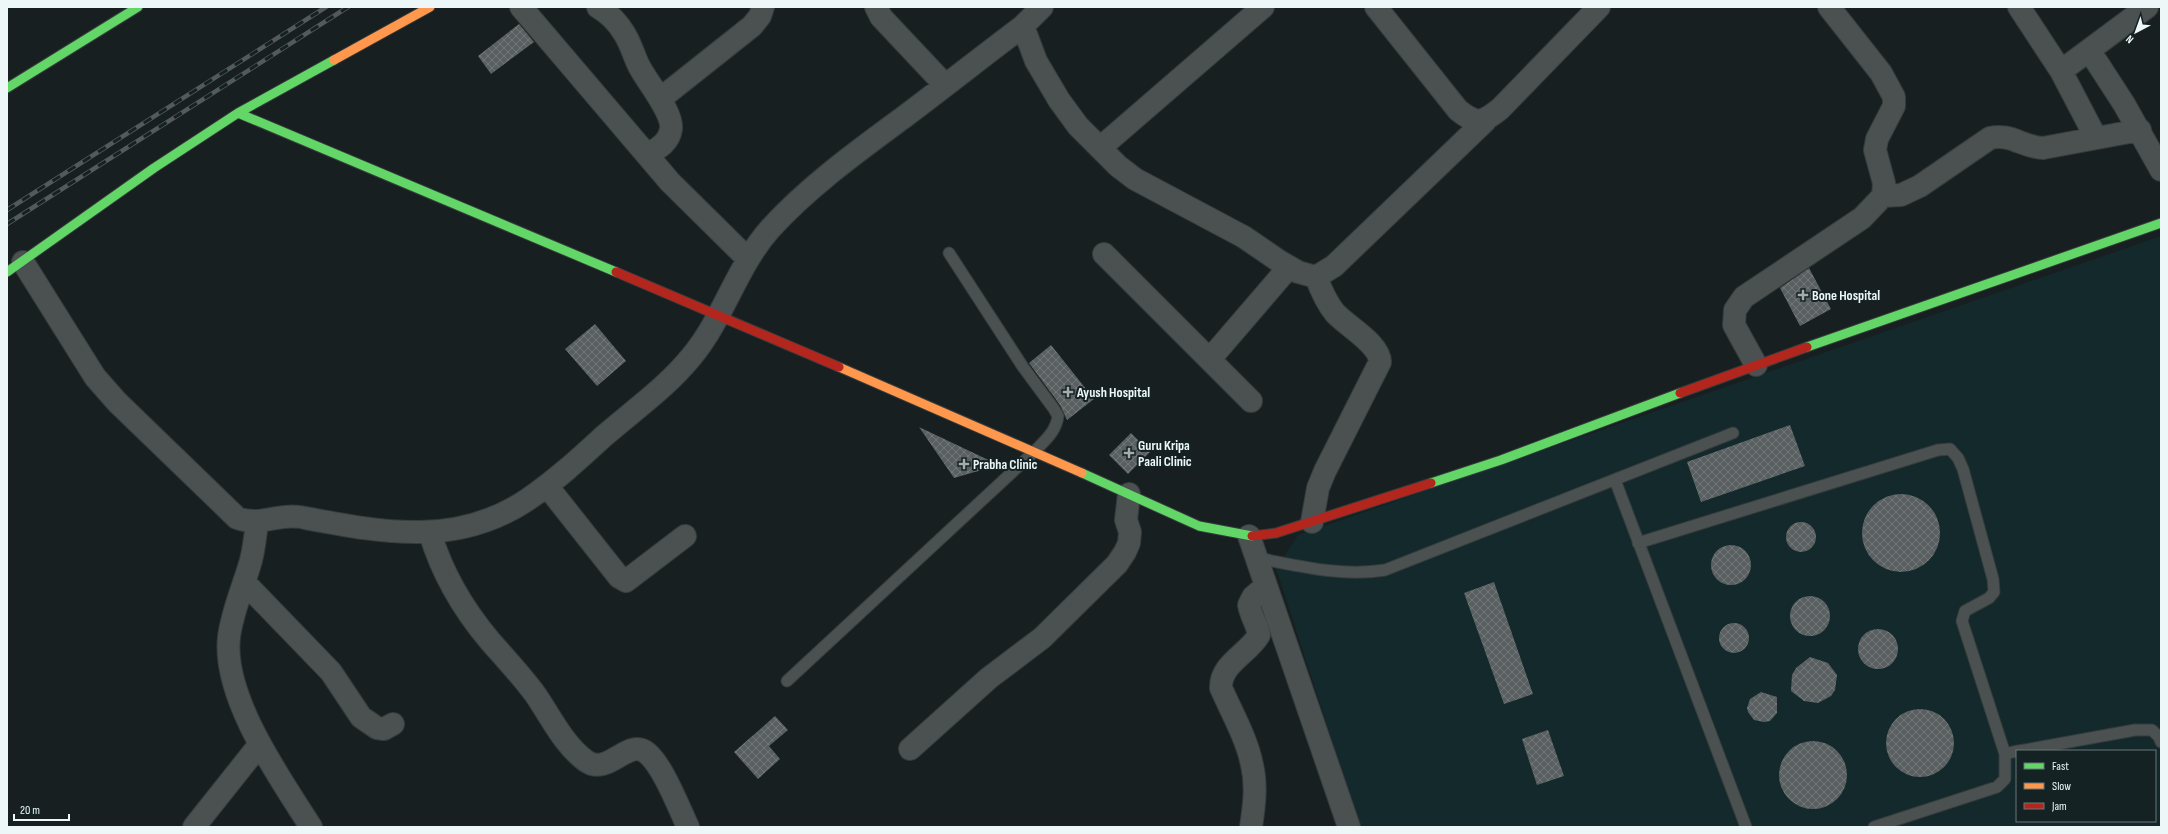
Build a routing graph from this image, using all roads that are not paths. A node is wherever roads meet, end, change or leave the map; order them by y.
1 (138, 7) edge
2 (430, 7) edge
3 (521, 7) edge
4 (598, 7) edge
5 (763, 7) edge
6 (876, 7) edge
7 (1042, 7) edge
8 (1263, 7) edge
9 (1376, 7) edge
10 (1829, 7) edge
11 (2019, 7) edge
12 (2142, 8) edge
13 (1589, 10) edge
14 (1023, 26) junction
15 (2089, 50) junction
16 (2061, 71) junction
17 (945, 85) junction
18 (7, 88) edge
19 (660, 99) junction
20 (238, 113) junction
21 (1484, 121) junction
22 (2140, 130) junction
23 (2096, 138) junction
24 (1100, 148) junction
25 (647, 155) junction
26 (2161, 170) edge
27 (1883, 196) junction
28 (2161, 223) edge
29 (949, 253) dead end
30 (1104, 254) dead end
31 (748, 259) junction
32 (15, 267) edge
33 (1289, 267) junction
34 (1316, 277) junction
35 (719, 315) junction
36 (1210, 359) junction
37 (1756, 365) junction
38 (1252, 401) dead end
39 (1733, 433) dead end
40 (1035, 451) junction
41 (1614, 480) junction
42 (547, 486) junction
43 (1129, 494) junction
44 (257, 522) junction
45 (1312, 522) junction
46 (430, 533) junction
47 (684, 536) dead end
48 (1249, 536) junction
49 (1638, 543) junction
50 (1257, 558) junction
51 (244, 582) junction
52 (1266, 586) junction
53 (787, 681) dead end
54 (393, 724) dead end
55 (2161, 742) edge
56 (260, 744) junction
57 (910, 749) dead end
58 (2024, 750) edge
59 (2016, 751) edge
60 (2005, 754) junction
61 (194, 827) edge
62 (311, 827) edge
63 (688, 827) edge
64 (1251, 827) edge
65 (1349, 827) edge
66 (1746, 827) edge
67 (1874, 827) edge

1 - 18 main road
2 - 20 main road
3 - 25 street
4 - 19 street
5 - 19 street
6 - 17 street
7 - 14 street
8 - 24 street
9 - 21 street
10 - 27 street
11 - 16 street
12 - 15 street
13 - 21 street
14 - 17 street
14 - 24 street
15 - 16 street
15 - 22 street
16 - 23 street
17 - 31 street
19 - 25 street
20 - 32 main road
20 - 35 main road
21 - 34 street
22 - 23 street
22 - 26 street
23 - 27 street
24 - 33 street
25 - 31 street
27 - 37 street
28 - 37 main road
29 - 40 lane
30 - 36 street
31 - 35 street
32 - 44 street
33 - 34 street
33 - 36 street
34 - 45 street
35 - 40 main road
35 - 42 street
36 - 38 street
37 - 45 main road
39 - 41 lane
40 - 43 main road
40 - 53 lane
41 - 49 lane
41 - 50 lane
42 - 46 street
42 - 47 street
43 - 48 main road
43 - 57 street
44 - 46 street
44 - 51 street
45 - 48 main road
46 - 63 street
48 - 50 street
49 - 60 lane
49 - 66 lane
50 - 52 street
51 - 54 street
51 - 56 street
52 - 64 street
52 - 65 street
55 - 58 lane
56 - 61 street
56 - 62 street
59 - 60 lane
60 - 67 lane

